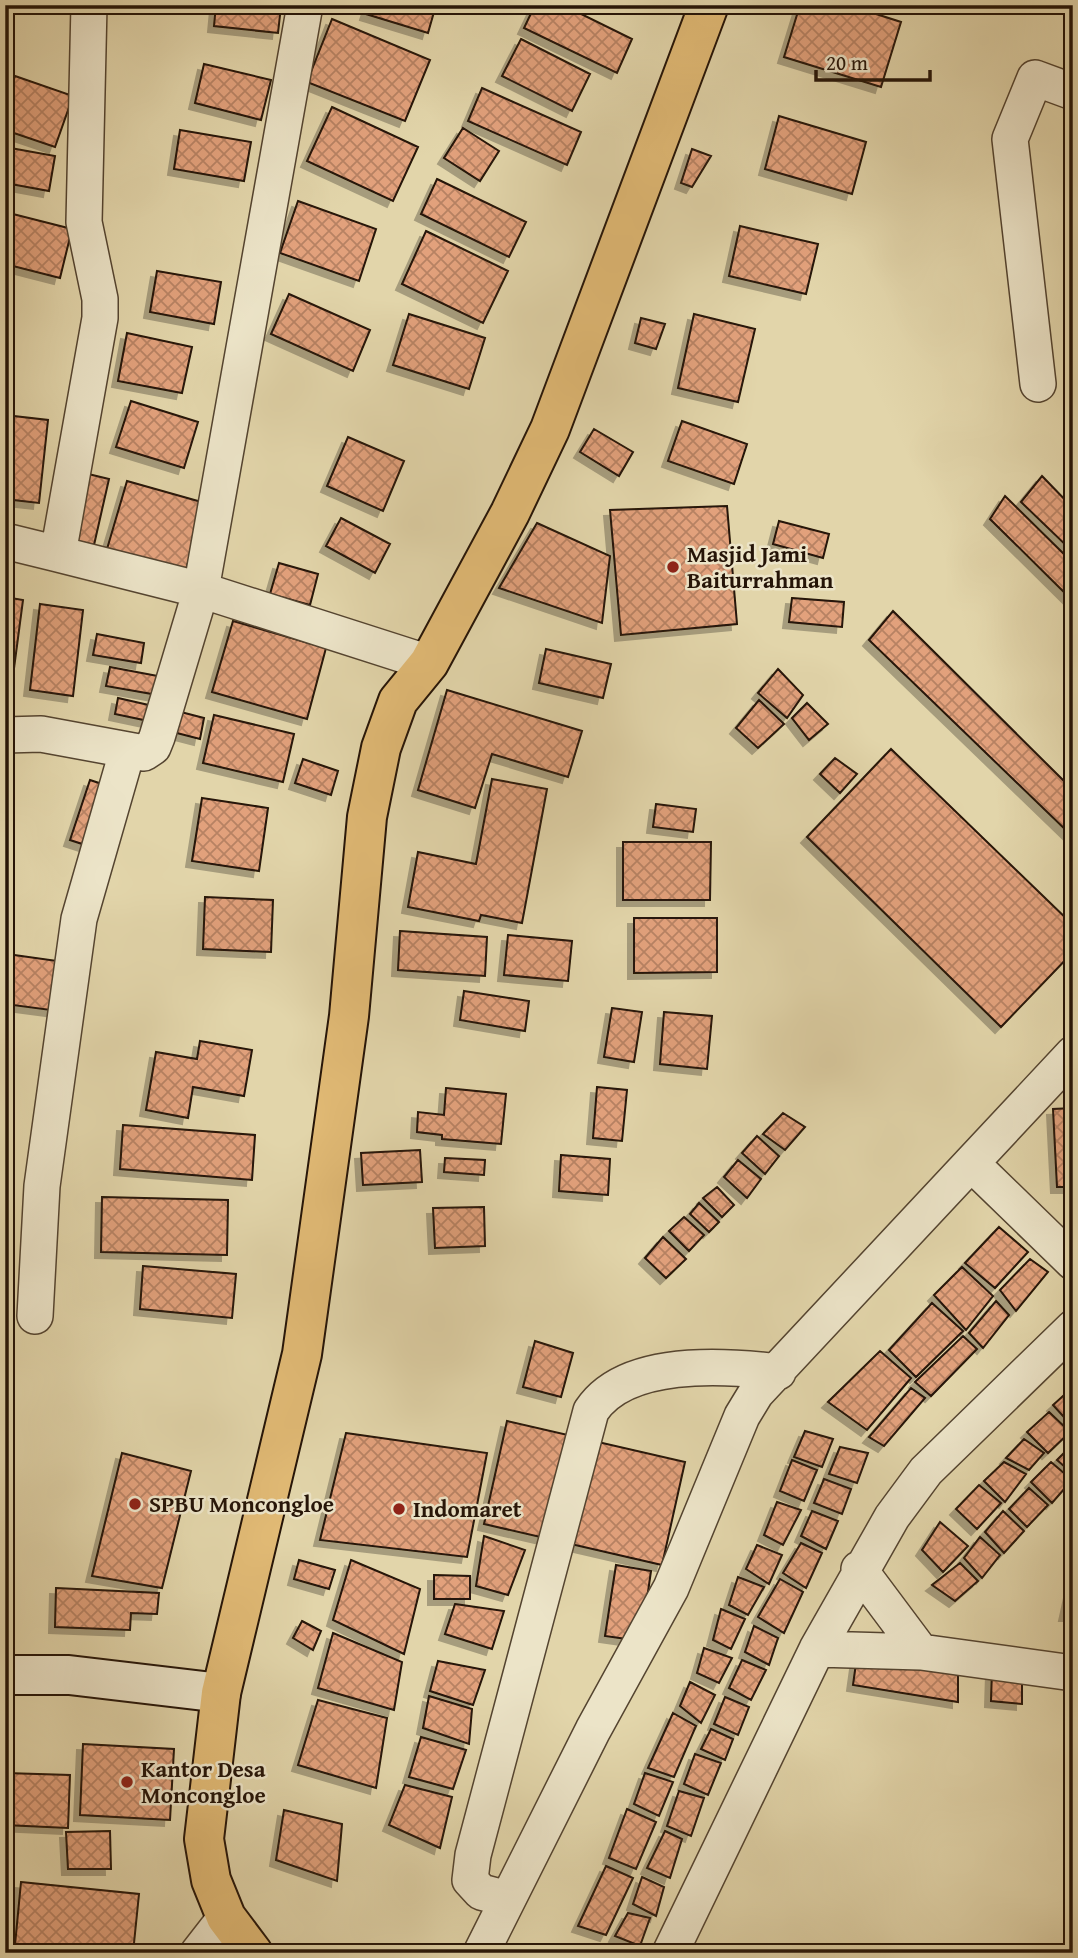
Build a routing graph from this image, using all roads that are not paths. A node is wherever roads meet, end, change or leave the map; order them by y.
1 (89, 5) edge
2 (305, 5) edge
3 (709, 5) edge
4 (1073, 92) edge
5 (1038, 384) dead end
6 (5, 541) edge
7 (58, 554) junction
8 (201, 590) junction
9 (429, 663) junction
10 (5, 734) edge
11 (127, 752) junction
12 (1073, 1054) edge
13 (972, 1164) junction
14 (1073, 1262) edge
15 (35, 1316) dead end
16 (1073, 1328) edge
17 (778, 1372) junction
18 (859, 1569) junction
19 (817, 1649) junction
20 (921, 1652) junction
21 (1073, 1673) edge
22 (5, 1675) edge
23 (221, 1693) junction
24 (508, 1899) junction
25 (226, 1917) junction
26 (198, 1953) edge
27 (254, 1953) edge
28 (481, 1953) edge
29 (670, 1953) edge

1 - 7 street
2 - 8 street
3 - 9 main road
4 - 5 street
6 - 7 street
7 - 8 street
8 - 9 street
8 - 11 street
9 - 23 main road
10 - 11 street
11 - 15 street
12 - 13 street
13 - 14 street
13 - 17 street
16 - 18 street
17 - 24 street
17 - 24 street
18 - 19 street
18 - 20 street
19 - 20 street
19 - 29 street
20 - 21 street
22 - 23 street
23 - 25 main road
24 - 28 street
25 - 26 street
25 - 27 main road

